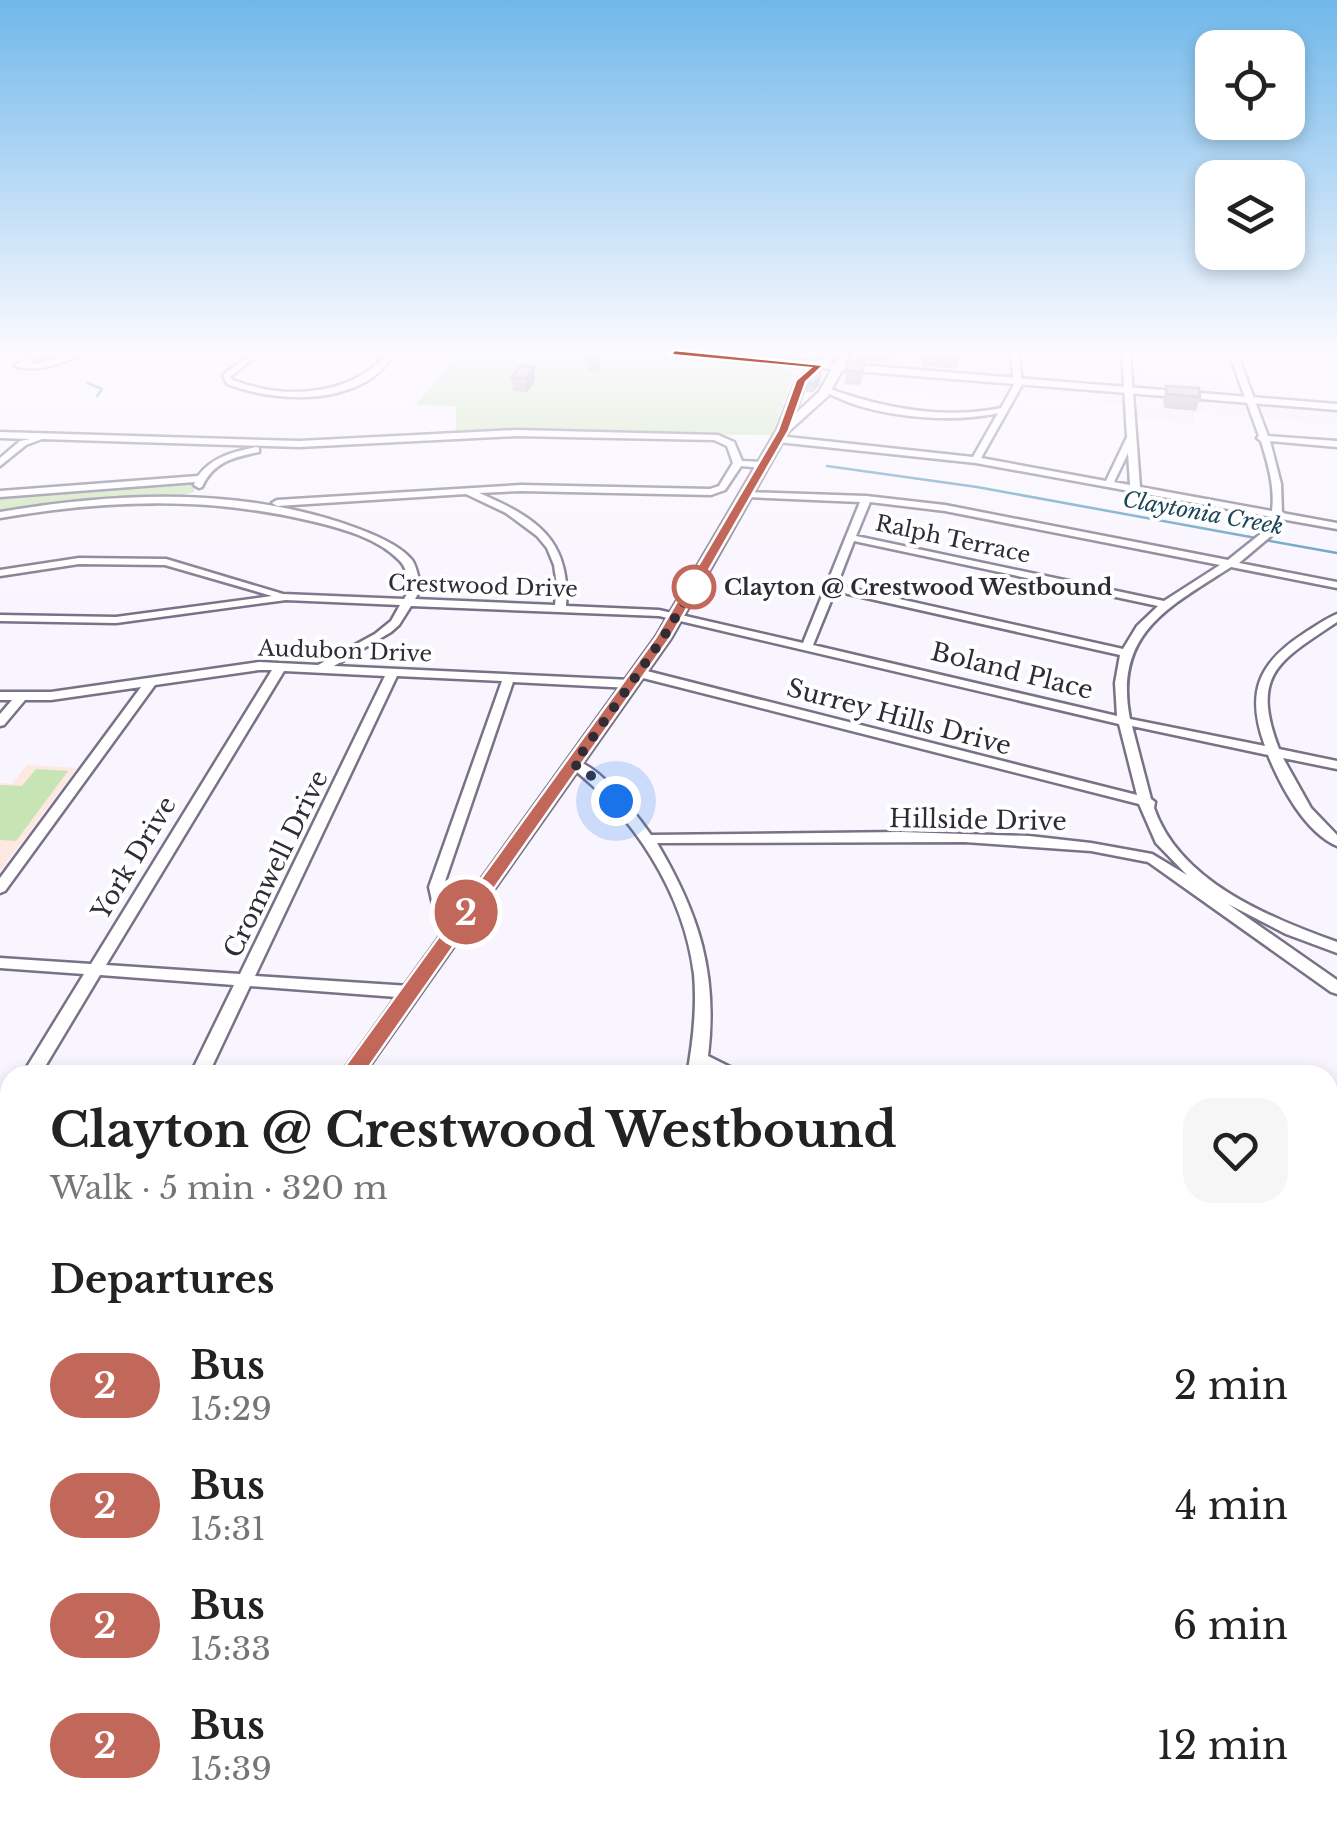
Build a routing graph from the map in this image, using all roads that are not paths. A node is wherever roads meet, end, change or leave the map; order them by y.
1 (6, 438) edge
2 (45, 438) edge
3 (120, 438) edge
4 (414, 438) edge
5 (718, 438) edge
6 (779, 438) edge
7 (813, 438) edge
8 (989, 438) edge
9 (1131, 438) edge
10 (1132, 438) edge
11 (1262, 438) edge
12 (1265, 438) edge
13 (232, 442) junction
14 (300, 444) junction
15 (1337, 444) edge
16 (14, 449) junction
17 (236, 454) junction
18 (976, 460) junction
19 (0, 462) edge
20 (738, 463) junction
21 (763, 465) junction
22 (200, 484) junction
23 (1109, 484) junction
24 (524, 488) junction
25 (462, 489) junction
26 (1136, 489) junction
27 (0, 494) edge
28 (747, 494) junction
29 (336, 498) junction
30 (866, 499) junction
31 (176, 500) junction
32 (227, 502) junction
33 (258, 505) junction
34 (502, 506) junction
35 (0, 515) edge
36 (1278, 515) junction
37 (320, 519) junction
38 (1337, 526) edge
39 (852, 538) junction
40 (1228, 563) junction
41 (0, 573) edge
42 (226, 577) junction
43 (1337, 585) edge
44 (832, 588) junction
45 (286, 597) junction
46 (409, 603) junction
47 (1164, 604) junction
48 (204, 605) junction
49 (560, 608) junction
50 (678, 615) junction
51 (1337, 616) edge
52 (0, 618) edge
53 (808, 645) junction
54 (1126, 653) junction
55 (280, 667) junction
56 (320, 669) junction
57 (393, 672) junction
58 (509, 678) junction
59 (635, 678) junction
60 (150, 684) junction
61 (0, 696) edge
62 (21, 697) junction
63 (1124, 721) junction
64 (0, 722) edge
65 (1277, 753) junction
66 (574, 764) junction
67 (1337, 765) edge
68 (1148, 802) junction
69 (646, 839) junction
70 (1337, 842) edge
71 (0, 888) edge
72 (464, 916) junction
73 (1337, 948) edge
74 (0, 963) edge
75 (95, 969) junction
76 (246, 980) junction
77 (1337, 988) edge
78 (410, 992) junction
79 (37, 1065) edge
80 (204, 1065) edge
81 (358, 1065) edge
82 (698, 1065) edge

1 - 16 street
2 - 16 street
3 - 13 street
4 - 14 street
5 - 20 street
6 - 21 main road
7 - 18 street
8 - 18 street
9 - 23 street
10 - 26 street
11 - 36 street
12 - 15 street
13 - 14 street
13 - 17 street
14 - 17 street
16 - 19 street
17 - 22 street
18 - 23 street
20 - 21 street
20 - 24 street
21 - 28 main road
22 - 27 street
22 - 31 street
22 - 32 street
23 - 26 street
24 - 25 street
24 - 34 street
25 - 29 street
25 - 34 street
26 - 36 street
28 - 30 street
28 - 50 main road
29 - 33 street
29 - 37 street
30 - 39 street
30 - 40 street
31 - 32 street
31 - 35 street
32 - 33 street
33 - 37 street
34 - 49 street
36 - 38 street
36 - 40 street
37 - 46 street
39 - 44 street
39 - 47 street, Ralph Terrace
40 - 43 street
40 - 47 street
41 - 42 street, Crestwood Drive
42 - 45 street, Crestwood Drive
42 - 48 street
44 - 53 street
44 - 54 street
45 - 46 street, Crestwood Drive
45 - 48 street, Crestwood Drive
46 - 49 street, Crestwood Drive
46 - 56 street
47 - 54 street
48 - 52 street, Crestwood Drive
49 - 50 street, Crestwood Drive
50 - 53 street, Boland Place
50 - 59 main road
51 - 65 street
53 - 63 street, Boland Place
54 - 63 street
55 - 56 street, Audubon Drive
55 - 60 street, Audubon Drive
55 - 75 street, York Drive
56 - 57 street, Audubon Drive
57 - 58 street, Audubon Drive
57 - 76 street, Cromwell Drive
58 - 59 street, Audubon Drive
58 - 72 street
59 - 66 main road
59 - 68 street, Surrey Hills Drive
60 - 62 street, Audubon Drive
60 - 71 street
61 - 62 street, Audubon Drive
62 - 64 street
63 - 65 street, Boland Place
63 - 68 street
65 - 67 street, Boland Place
65 - 70 street
66 - 69 street
66 - 72 main road
68 - 73 street
69 - 77 street, Hillside Drive
69 - 82 street
72 - 78 main road
74 - 75 street
75 - 76 street
75 - 79 street, York Drive
76 - 78 street
76 - 80 street, Cromwell Drive
78 - 81 main road

